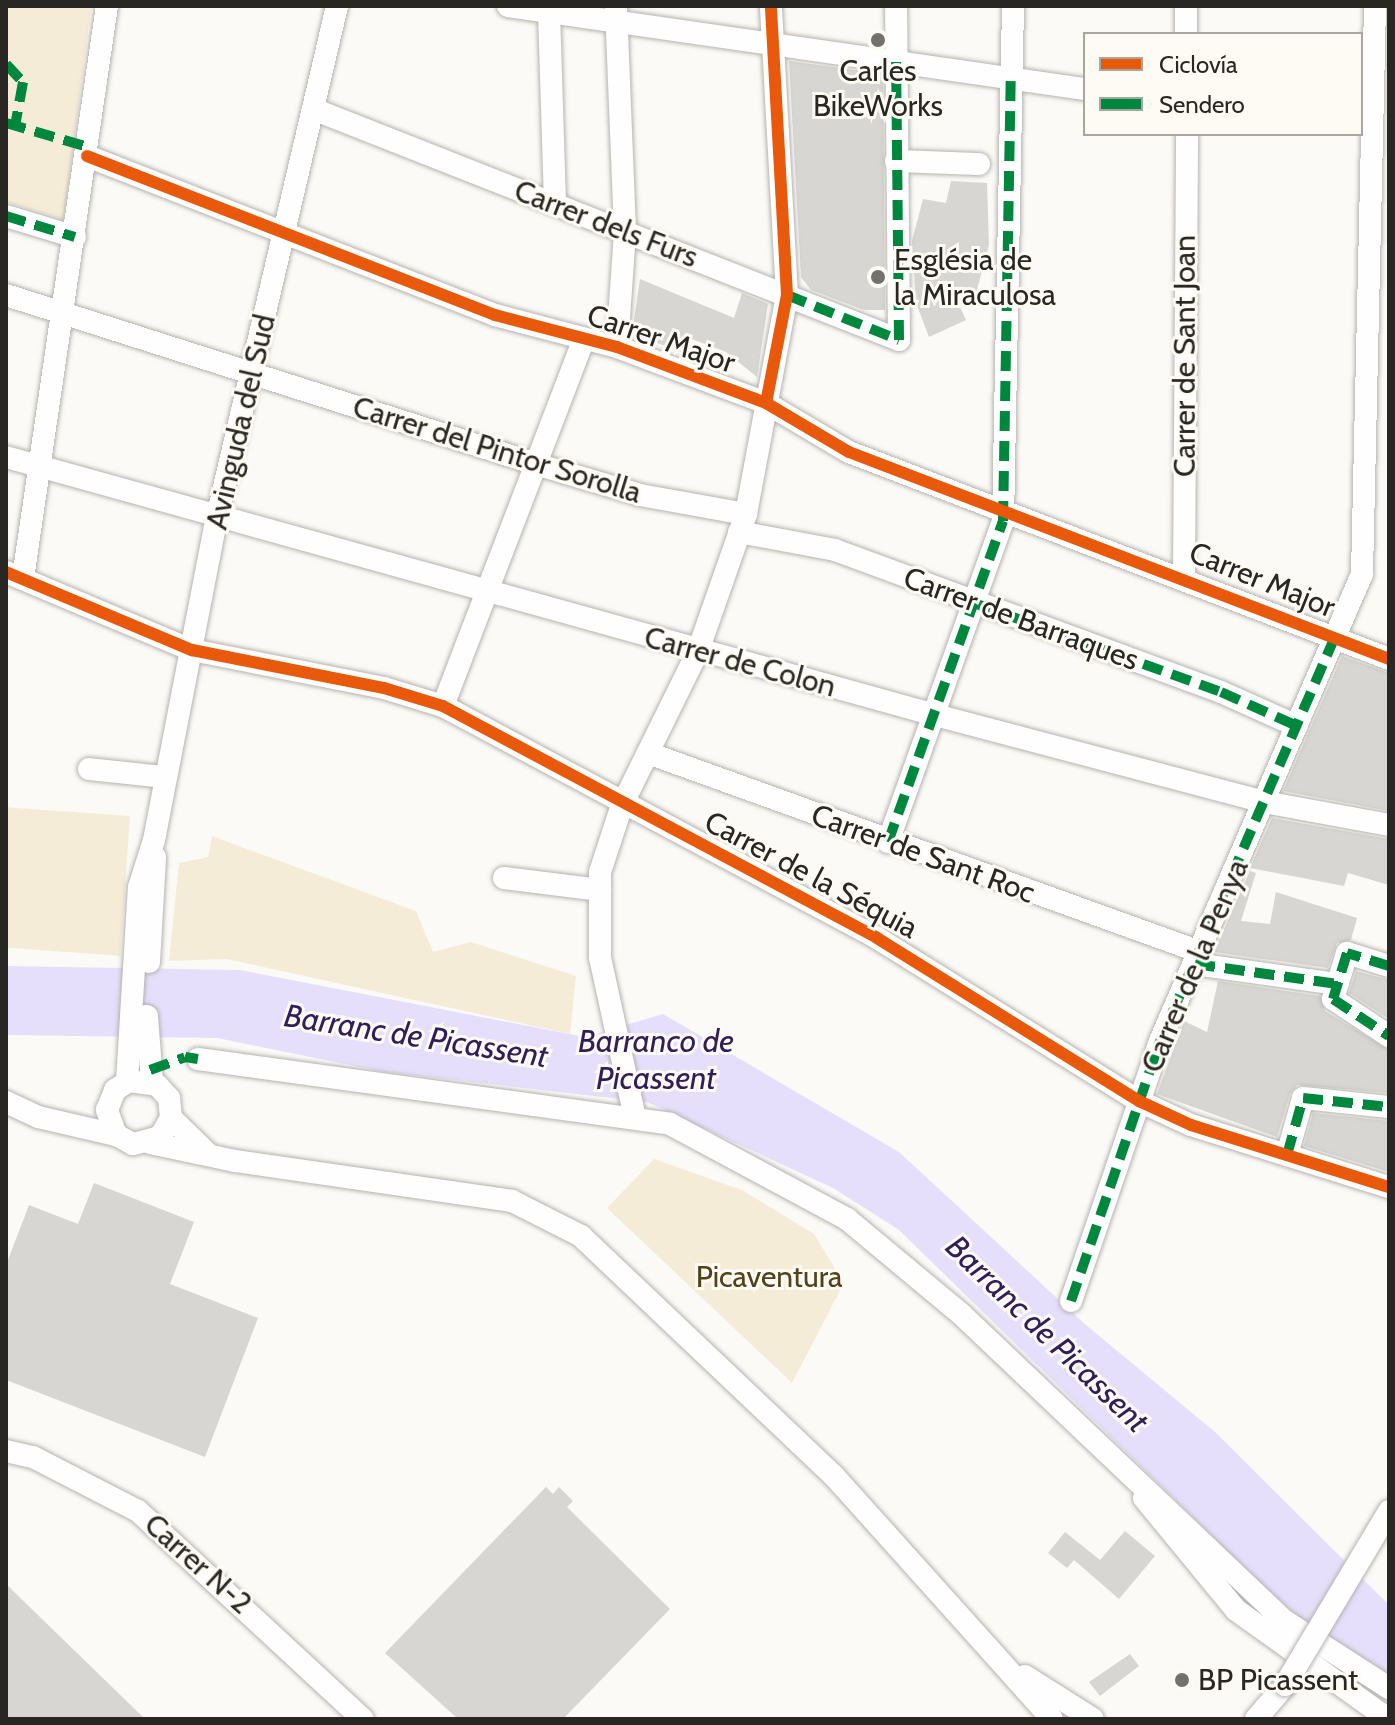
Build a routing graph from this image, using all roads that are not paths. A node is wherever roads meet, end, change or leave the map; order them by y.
1 (107, 6) edge
2 (337, 6) edge
3 (508, 6) edge
4 (771, 6) edge
5 (896, 6) edge
6 (1013, 6) edge
7 (1186, 6) edge
8 (1375, 6) edge
9 (549, 12) junction
10 (616, 14) edge
11 (1186, 32) edge
12 (772, 43) junction
13 (896, 62) junction
14 (1011, 77) junction
15 (1083, 89) edge
16 (313, 109) junction
17 (1374, 134) edge
18 (1187, 136) edge
19 (87, 156) junction
20 (896, 161) junction
21 (979, 164) dead end
22 (555, 204) junction
23 (6, 216) edge
24 (625, 232) junction
25 (284, 236) junction
26 (75, 237) junction
27 (6, 295) edge
28 (787, 295) junction
29 (63, 316) junction
30 (584, 339) junction
31 (617, 347) junction
32 (251, 375) junction
33 (766, 403) junction
34 (6, 457) edge
35 (539, 465) junction
36 (41, 467) junction
37 (1004, 507) junction
38 (217, 517) junction
39 (742, 523) junction
40 (15, 575) edge
41 (1184, 577) junction
42 (488, 591) junction
43 (974, 603) junction
44 (1335, 637) junction
45 (192, 650) junction
46 (698, 651) junction
47 (1389, 659) edge
48 (443, 706) junction
49 (935, 715) junction
50 (1297, 726) junction
51 (648, 753) junction
52 (89, 769) dead end
53 (164, 777) junction
54 (1264, 802) junction
55 (622, 805) junction
56 (1389, 825) edge
57 (888, 842) junction
58 (504, 878) dead end
59 (600, 890) junction
60 (1198, 958) junction
61 (1389, 966) edge
62 (1338, 984) junction
63 (1388, 1033) edge
64 (138, 1044) junction
65 (198, 1059) dead end
66 (127, 1082) junction
67 (152, 1083) junction
68 (1139, 1101) junction
69 (6, 1102) edge
70 (108, 1104) junction
71 (1389, 1107) edge
72 (171, 1118) junction
73 (635, 1118) junction
74 (55, 1119) junction
75 (116, 1135) junction
76 (150, 1143) junction
77 (1287, 1155) junction
78 (210, 1156) junction
79 (1389, 1187) edge
80 (1071, 1301) dead end
81 (6, 1451) edge
82 (1127, 1474) junction
83 (1389, 1511) edge
84 (998, 1657) junction
85 (1285, 1685) junction
86 (1389, 1688) edge
87 (363, 1719) edge
88 (1052, 1719) edge
89 (1093, 1719) edge
90 (1256, 1719) edge
91 (1272, 1719) edge
92 (1388, 1719) edge

1 - 19 street
2 - 16 street, Avinguda del Sud
3 - 9 street
4 - 12 street
5 - 13 street
6 - 14 street
7 - 11 street
8 - 17 street, Carrer de la Penya
9 - 10 street
9 - 22 street
10 - 12 street
10 - 24 street
12 - 13 street
12 - 28 street
13 - 14 street
13 - 20 street
14 - 15 street
14 - 37 street
16 - 22 street, Carrer dels Furs
16 - 25 street, Avinguda del Sud
17 - 44 street, Carrer de la Penya
18 - 41 street, Carrer de Sant Joan
19 - 25 street, Carrer Major
19 - 26 street
20 - 21 street
20 - 28 street, Carrer dels Furs
22 - 24 street, Carrer dels Furs
23 - 26 street
24 - 28 street, Carrer dels Furs
24 - 31 street
25 - 30 street, Carrer Major
25 - 32 street, Avinguda del Sud
26 - 29 street
27 - 29 street, Carrer del Pintor Sorolla
28 - 33 street
29 - 32 street, Carrer del Pintor Sorolla
29 - 36 street
30 - 31 street, Carrer Major
30 - 35 street
31 - 33 street, Carrer Major
32 - 35 street, Carrer del Pintor Sorolla
32 - 38 street, Avinguda del Sud
33 - 37 street, Carrer Major
33 - 39 street
34 - 36 street, Carrer de Colon
35 - 39 street, Carrer del Pintor Sorolla
35 - 42 street
36 - 38 street, Carrer de Colon
36 - 40 street
37 - 41 street, Carrer Major
37 - 43 street
38 - 42 street, Carrer de Colon
38 - 45 street, Avinguda del Sud
39 - 43 street, Carrer de Barraques
39 - 46 street
40 - 45 street, Carrer de la Séquia
41 - 44 street, Carrer Major
42 - 46 street, Carrer de Colon
42 - 48 street
43 - 49 street
43 - 50 street, Carrer de Barraques
44 - 47 street, Carrer Major
44 - 50 street, Carrer de la Penya
45 - 48 street, Carrer de la Séquia
45 - 53 street, Avinguda del Sud
46 - 49 street, Carrer de Colon
46 - 51 street
48 - 55 street, Carrer de la Séquia
49 - 54 street, Carrer de Colon
49 - 57 street
50 - 54 street, Carrer de la Penya
51 - 55 street
51 - 57 street, Carrer de Sant Roc
52 - 53 street
53 - 64 street, Avinguda del Sud
54 - 56 street, Carrer de Colon
54 - 60 street, Carrer de la Penya
55 - 59 street
55 - 68 street, Carrer de la Séquia
57 - 60 street, Carrer de Sant Roc
58 - 59 street
59 - 73 street
60 - 62 street, Carrer de Sant Roc
60 - 68 street, Carrer de la Penya
61 - 62 street
62 - 63 street
64 - 66 street, Avinguda del Sud
64 - 67 street, Avinguda del Sud
65 - 73 street
66 - 67 street
66 - 70 street
67 - 72 street
68 - 77 street, Carrer de la Séquia
68 - 80 street, Carrer de la Penya
69 - 74 street
70 - 74 street
70 - 75 street
71 - 77 street
72 - 76 street
72 - 78 street
73 - 82 street
74 - 75 street
75 - 76 street
76 - 78 street
77 - 79 street, Carrer de la Séquia
78 - 84 street
81 - 87 street, Carrer N-2
82 - 86 street
82 - 92 street
83 - 85 street, bridge
84 - 88 street
84 - 89 street
85 - 90 street
85 - 91 street

